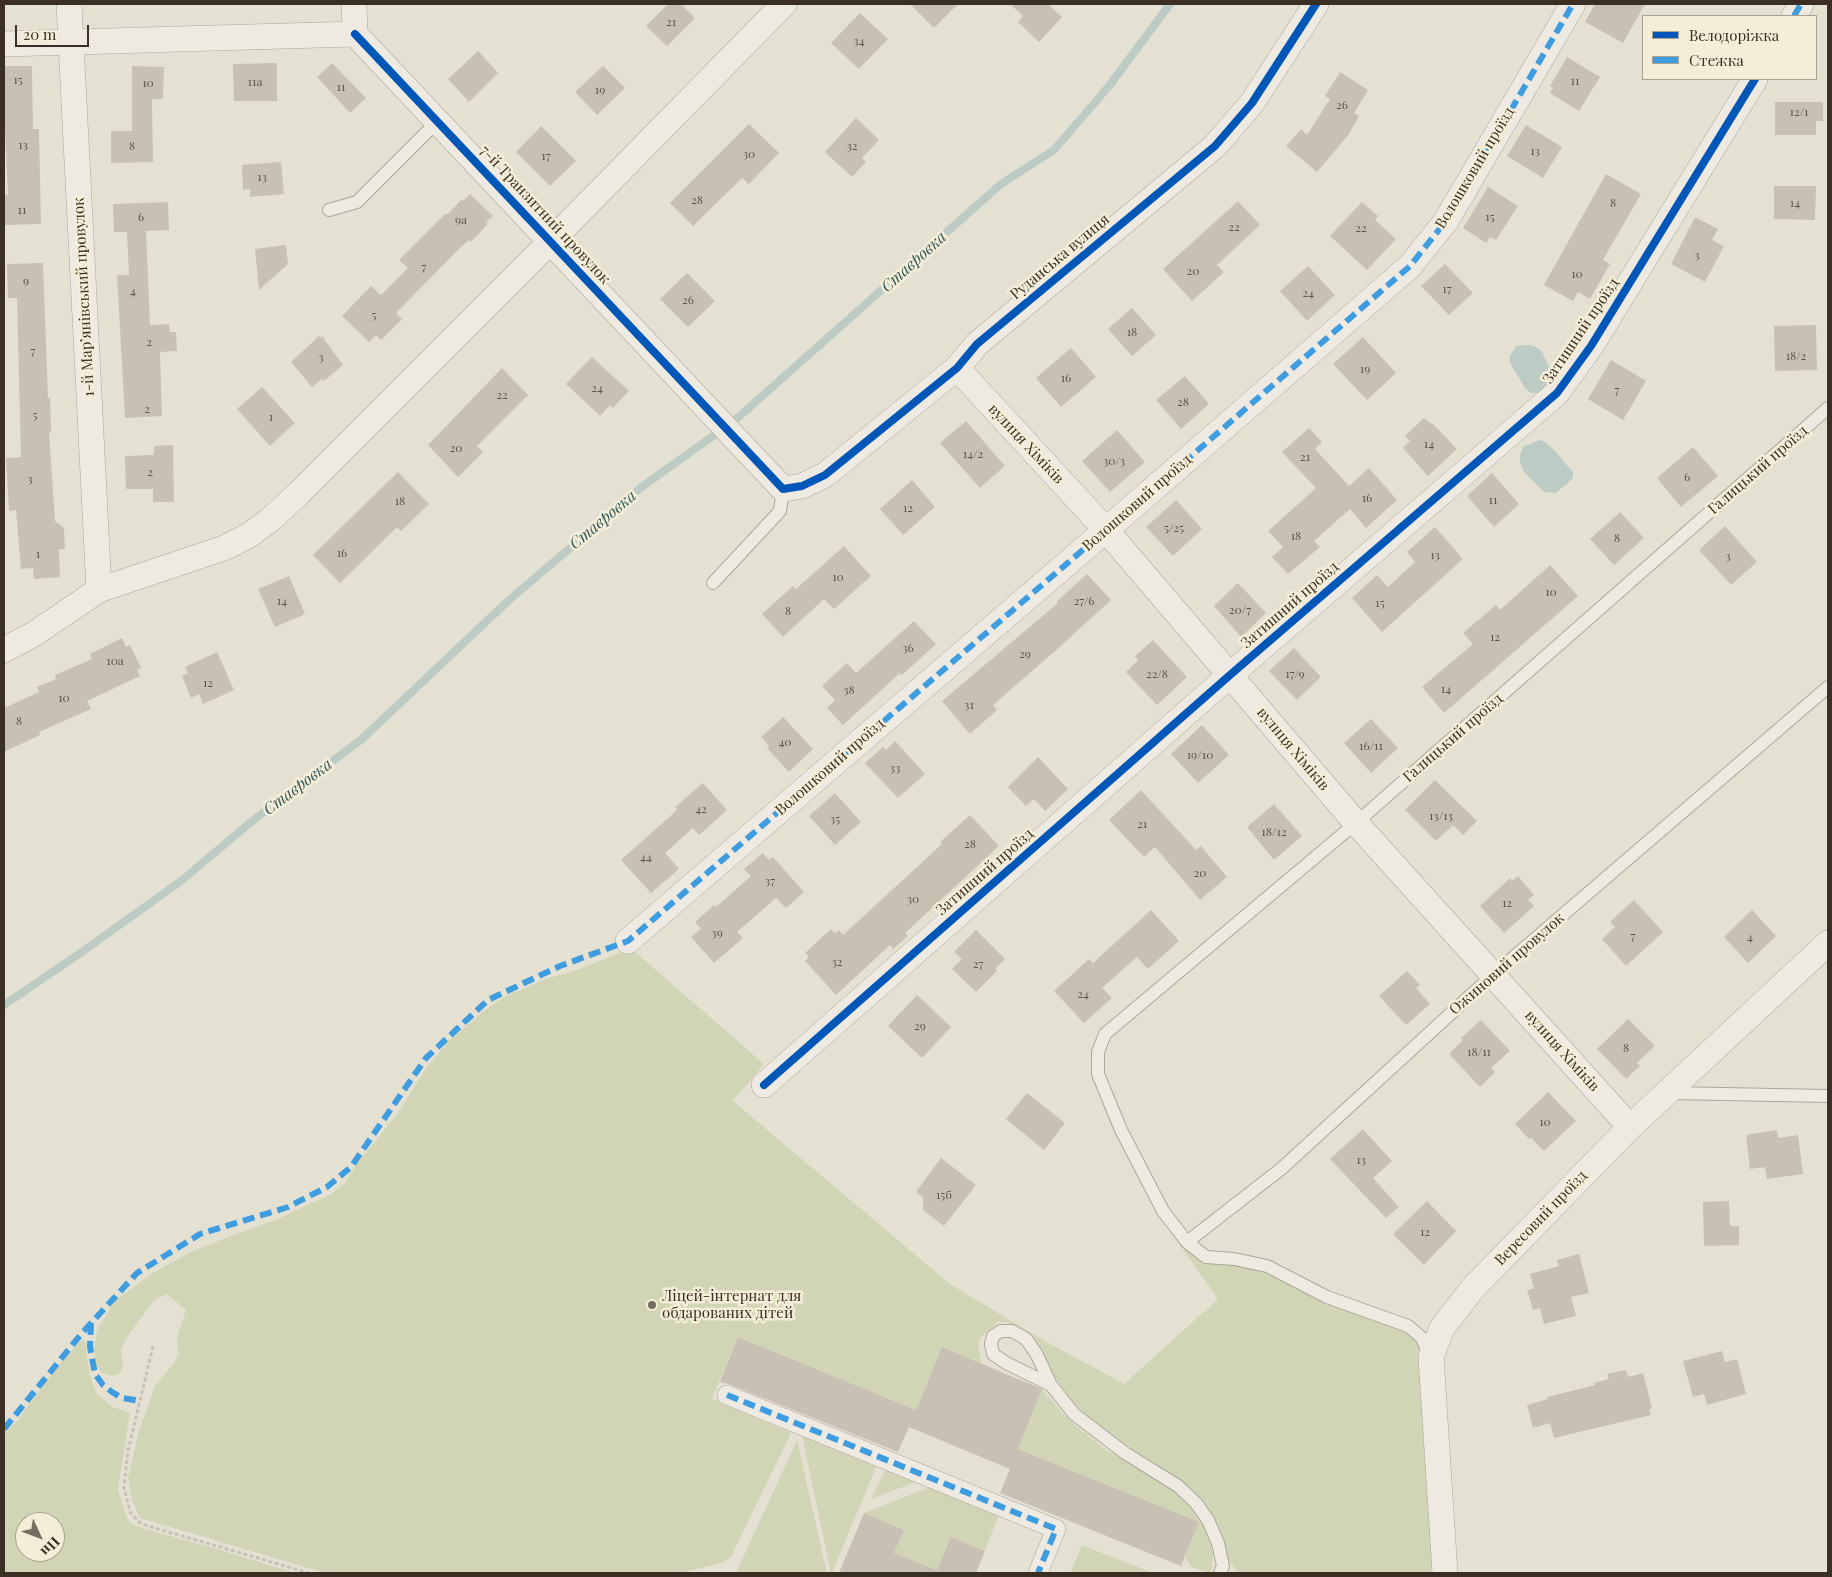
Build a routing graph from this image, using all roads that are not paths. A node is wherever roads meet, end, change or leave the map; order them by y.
1 (69, 4) edge
2 (354, 4) edge
3 (784, 4) edge
4 (1316, 4) edge
5 (1573, 4) edge
6 (1801, 4) edge
7 (1795, 15) edge
8 (355, 34) junction
9 (70, 42) junction
10 (4, 44) edge
11 (1754, 80) edge
12 (438, 121) junction
13 (329, 210) dead end
14 (551, 241) junction
15 (957, 368) junction
16 (1828, 408) edge
17 (783, 489) junction
18 (1106, 530) junction
19 (714, 583) dead end
20 (99, 590) junction
21 (4, 650) edge
22 (1230, 675) junction
23 (1828, 687) edge
24 (1356, 823) junction
25 (628, 941) dead end
26 (1828, 943) edge
27 (1494, 974) junction
28 (764, 1085) dead end
29 (1668, 1093) junction
30 (1828, 1096) edge
31 (1630, 1127) junction
32 (1187, 1242) junction
33 (1431, 1357) junction
34 (1051, 1385) junction
35 (727, 1395) dead end
36 (1038, 1573) edge
37 (1220, 1573) edge
38 (1445, 1573) edge

1 - 9 street, 1-й Марʼянівський провулок
2 - 8 street
3 - 14 street, 7-й Транзитний провулок
4 - 15 street, Руданська вулиця
5 - 18 street, Волошковий проїзд
6 - 7 street
8 - 9 street
8 - 12 street, 7-й Транзитний провулок
9 - 10 street
9 - 20 street, 1-й Марʼянівський провулок
11 - 22 street, Затишний проїзд
12 - 13 lane
12 - 14 street, 7-й Транзитний провулок
14 - 17 street, 7-й Транзитний провулок
14 - 20 street, 7-й Транзитний провулок
15 - 17 street, Руданська вулиця
15 - 18 street, вулиця Хіміків
16 - 24 lane, Галицький проїзд
17 - 19 lane
18 - 22 street, вулиця Хіміків
18 - 25 street, Волошковий проїзд
20 - 21 street, 7-й Транзитний провулок
22 - 24 street, вулиця Хіміків
22 - 28 street, Затишний проїзд
23 - 27 lane, Ожиновий провулок
24 - 27 street, вулиця Хіміків
24 - 32 lane, Галицький проїзд
26 - 29 street, Вересовий проїзд
27 - 31 street, вулиця Хіміків
27 - 32 lane, Ожиновий провулок
29 - 30 lane
29 - 31 street, Вересовий проїзд
31 - 33 street, Вересовий проїзд
32 - 33 lane
33 - 38 street
34 - 34 lane
34 - 37 lane
35 - 36 street

